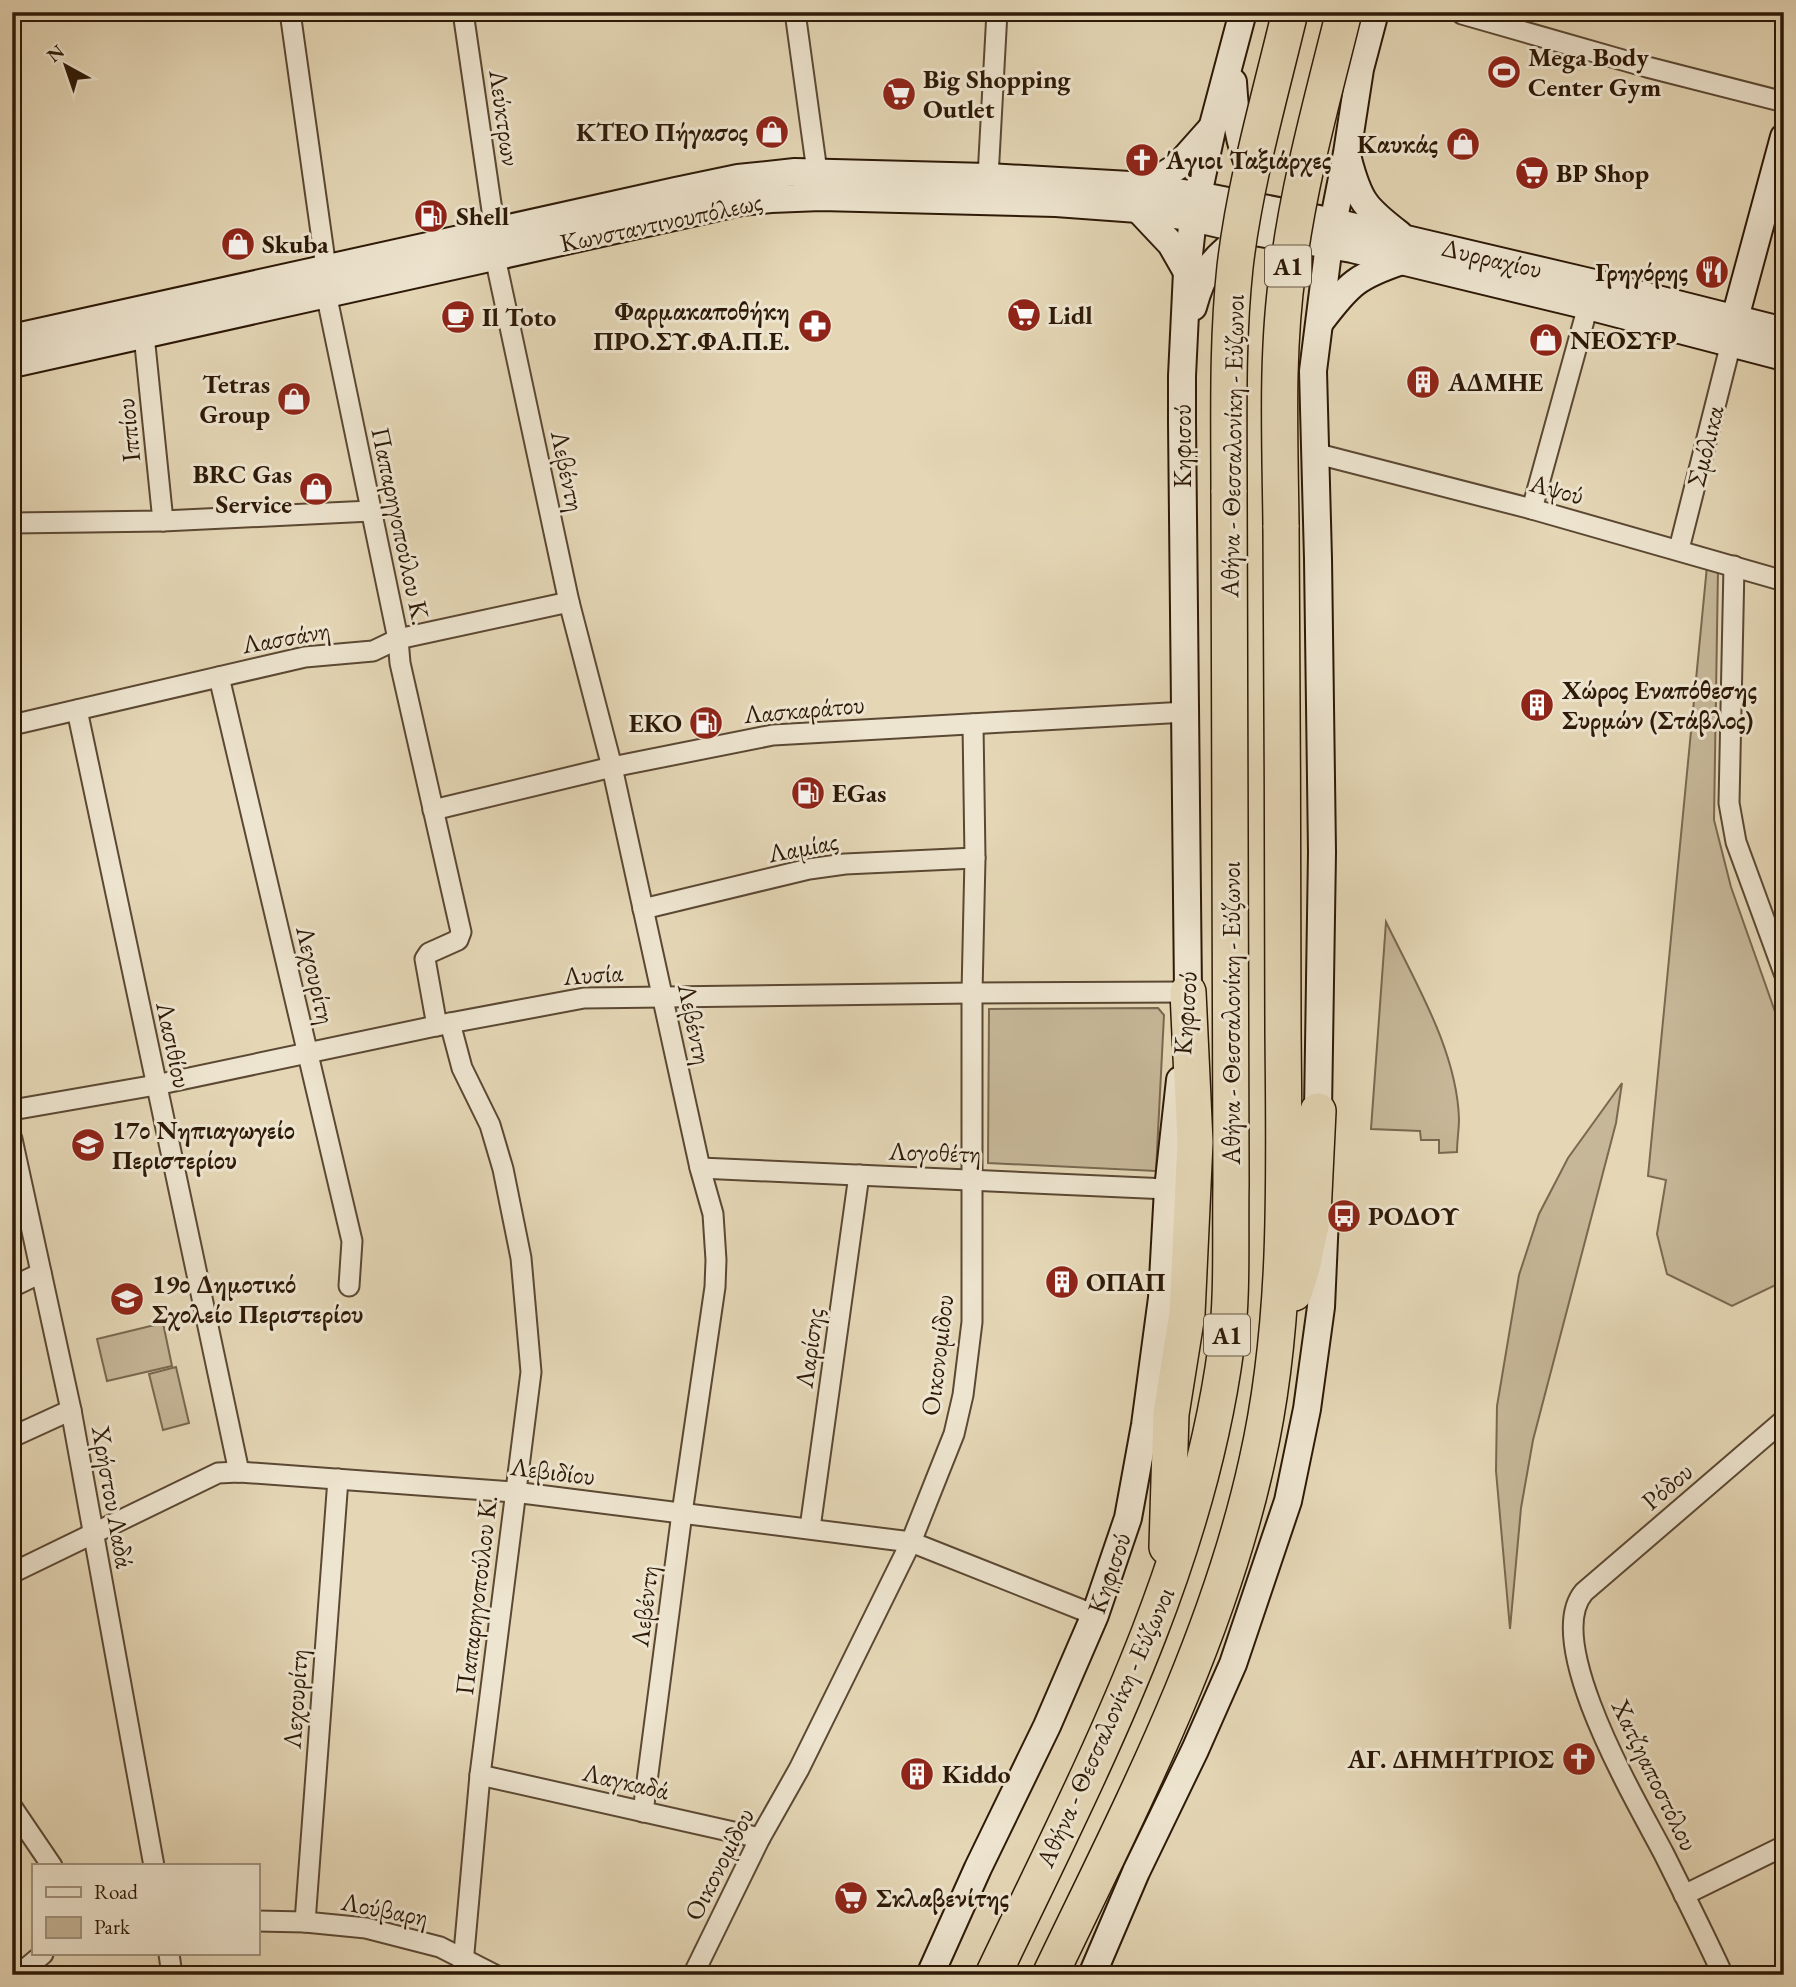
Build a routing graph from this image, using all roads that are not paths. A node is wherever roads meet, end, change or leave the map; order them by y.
1 (290, 12) edge
2 (463, 12) edge
3 (795, 12) edge
4 (997, 12) edge
5 (1243, 12) edge
6 (1290, 12) edge
7 (1344, 12) edge
8 (1375, 12) edge
9 (1462, 15) dead end
10 (1232, 57) junction
11 (1356, 93) junction
12 (1784, 102) edge
13 (1213, 125) junction
14 (1784, 137) edge
15 (1347, 153) junction
16 (988, 177) junction
17 (818, 185) junction
18 (1134, 197) junction
19 (1195, 206) junction
20 (1277, 211) junction
21 (1250, 231) junction
22 (1331, 233) junction
23 (495, 244) junction
24 (1402, 249) junction
25 (1188, 272) junction
26 (326, 281) junction
27 (1588, 306) junction
28 (1320, 322) junction
29 (1733, 330) junction
30 (1784, 331) edge
31 (144, 335) junction
32 (12, 338) edge
33 (1184, 349) junction
34 (1784, 357) edge
35 (12, 364) edge
36 (1313, 371) junction
37 (1314, 453) junction
38 (1532, 509) junction
39 (371, 511) junction
40 (163, 521) junction
41 (12, 523) edge
42 (1679, 549) junction
43 (1734, 566) junction
44 (1784, 581) edge
45 (569, 602) junction
46 (398, 639) junction
47 (219, 677) junction
48 (77, 710) junction
49 (1186, 712) junction
50 (973, 724) junction
51 (12, 725) edge
52 (612, 767) junction
53 (433, 810) junction
54 (975, 858) junction
55 (643, 909) junction
56 (1779, 950) edge
57 (1784, 973) edge
58 (1188, 992) junction
59 (972, 993) junction
60 (662, 998) junction
61 (444, 1025) junction
62 (307, 1054) junction
63 (156, 1085) junction
64 (12, 1111) edge
65 (1318, 1111) junction
66 (12, 1139) edge
67 (700, 1168) junction
68 (859, 1175) junction
69 (972, 1179) junction
70 (1168, 1189) junction
71 (41, 1273) junction
72 (349, 1286) dead end
73 (12, 1287) edge
74 (1276, 1353) junction
75 (71, 1410) junction
76 (1784, 1420) edge
77 (12, 1437) edge
78 (239, 1472) junction
79 (338, 1479) junction
80 (514, 1492) junction
81 (682, 1513) junction
82 (810, 1528) junction
83 (93, 1533) junction
84 (911, 1542) junction
85 (12, 1573) edge
86 (1166, 1591) junction
87 (1584, 1592) joint
88 (1095, 1615) junction
89 (480, 1775) junction
90 (12, 1807) edge
91 (643, 1812) junction
92 (760, 1838) junction
93 (1784, 1846) edge
94 (51, 1864) edge
95 (154, 1864) edge
96 (1684, 1895) junction
97 (259, 1921) edge
98 (305, 1922) junction
99 (42, 1955) edge
100 (169, 1955) edge
101 (463, 1967) edge
102 (18, 1975) edge
103 (172, 1975) edge
104 (495, 1975) edge
105 (693, 1975) edge
106 (930, 1975) edge
107 (993, 1975) edge
108 (1050, 1975) edge
109 (1093, 1975) edge
110 (1723, 1975) edge

1 - 26 street, Παπαρηγοπούλου Κ.
2 - 23 street, Λεύκτρων
3 - 17 street
4 - 16 street
5 - 10 main road, Κηφισού
6 - 86 highway, Αθήνα - Θεσσαλονίκη - Εύζωνοι / Α1, bridge
7 - 74 highway, Αθήνα - Θεσσαλονίκη - Εύζωνοι / Α1, bridge
8 - 11 main road
9 - 12 street
10 - 13 main road, Κηφισού
10 - 20 main road
11 - 15 main road
11 - 20 main road
13 - 18 main road
13 - 19 main road, Κηφισού
14 - 29 main road, Σμόλικα
15 - 22 main road
15 - 24 main road
16 - 17 main road, Κωνσταντινουπόλεως
16 - 18 main road, Κωνσταντινουπόλεως
17 - 18 main road, Κωνσταντινουπόλεως
17 - 23 main road, Κωνσταντινουπόλεως
18 - 19 main road, Κωνσταντινουπόλεως
18 - 25 main road
19 - 20 main road
19 - 21 main road
19 - 25 main road, Κηφισού
20 - 21 main road
20 - 22 main road
21 - 22 main road
21 - 33 main road
21 - 36 main road
22 - 24 main road, Δυρραχίου
22 - 28 main road
23 - 26 main road, Κωνσταντινουπόλεως
23 - 45 street, Λεβέντη
24 - 27 main road, Δυρραχίου
24 - 28 main road
24 - 29 main road, Δυρραχίου
25 - 33 main road, Κηφισού
26 - 31 main road, Κωνσταντινουπόλεως
26 - 32 main road, Κωνσταντινουπόλεως
26 - 39 street, Παπαρηγοπούλου Κ.
27 - 29 main road, Δυρραχίου
27 - 38 street
28 - 36 main road
29 - 30 main road, Δυρραχίου
29 - 34 main road, Δυρραχίου
29 - 42 street, Σμόλικα
31 - 35 main road, Κωνσταντινουπόλεως
31 - 40 street, Ιππίου
33 - 49 main road, Κηφισού
36 - 37 main road
37 - 38 street, Αψού
37 - 65 main road
38 - 42 street, Αψού
39 - 40 street
39 - 46 street, Παπαρηγοπούλου Κ.
40 - 41 street
42 - 43 street, Αψού
43 - 44 street, Αψού
43 - 56 street
45 - 46 street, Λασσάνη
45 - 52 street, Λεβέντη
46 - 47 street, Λασσάνη
46 - 53 street, Παπαρηγοπούλου Κ.
47 - 48 street, Λασσάνη
47 - 62 street, Λεχουρίτη
48 - 51 street, Λασσάνη
48 - 63 street, Λασιθίου
49 - 50 street, Λασκαράτου
49 - 58 main road, Κηφισού
50 - 52 street, Λασκαράτου
50 - 54 street, Οικονομίδου
52 - 53 street, Λασκαράτου
52 - 55 street, Λεβέντη
53 - 61 street, Παπαρηγοπούλου Κ.
54 - 55 street, Λαμίας
54 - 59 street, Οικονομίδου
55 - 60 street, Λεβέντη
56 - 57 street
58 - 59 street, Λυσία
58 - 70 main road, Κηφισού
58 - 86 highway
59 - 60 street, Λυσία
59 - 69 street, Οικονομίδου
60 - 61 street, Λυσία
60 - 67 street, Λεβέντη
61 - 62 street, Λυσία
61 - 80 street, Παπαρηγοπούλου Κ.
62 - 63 street, Λυσία
62 - 72 street, Λεχουρίτη
63 - 64 street, Λυσία
63 - 78 street, Λασιθίου
65 - 74 highway
65 - 109 main road
66 - 71 street, Χρήστου Λαδά
67 - 68 street, Λογοθέτη
67 - 81 street, Λεβέντη
68 - 69 street, Λογοθέτη
68 - 82 street, Λαρίσης
69 - 70 street, Λογοθέτη
69 - 84 street, Οικονομίδου
70 - 88 main road, Κηφισού
71 - 73 street
71 - 75 street, Χρήστου Λαδά
74 - 108 highway, Αθήνα - Θεσσαλονίκη - Εύζωνοι / Α1
75 - 77 street
75 - 83 street, Χρήστου Λαδά
76 - 87 street, Ρόδου
78 - 79 street, Λεβιδίου
78 - 83 street, Λεβιδίου
79 - 80 street, Λεβιδίου
79 - 98 street, Λεχουρίτη
80 - 81 street, Λεβιδίου
80 - 89 street, Παπαρηγοπούλου Κ.
81 - 82 street, Λεβιδίου
81 - 91 street, Λεβέντη
82 - 84 street, Λεβιδίου
83 - 85 street, Λεβιδίου
83 - 95 street, Χρήστου Λαδά
84 - 88 street, Λεβιδίου
84 - 92 street, Οικονομίδου
86 - 107 highway, Αθήνα - Θεσσαλονίκη - Εύζωνοι / Α1
87 - 96 street, Χατζηαποστόλου
88 - 106 main road, Κηφισού
89 - 91 street, Λαγκαδά
89 - 101 street, Παπαρηγοπούλου Κ.
90 - 94 street
91 - 92 street, Λαγκαδά
92 - 105 street, Οικονομίδου
93 - 96 street
96 - 110 street, Χατζηαποστόλου
97 - 98 street, Λούβαρη
98 - 101 street, Λούβαρη
99 - 102 street
100 - 103 street
101 - 104 street, Λούβαρη

